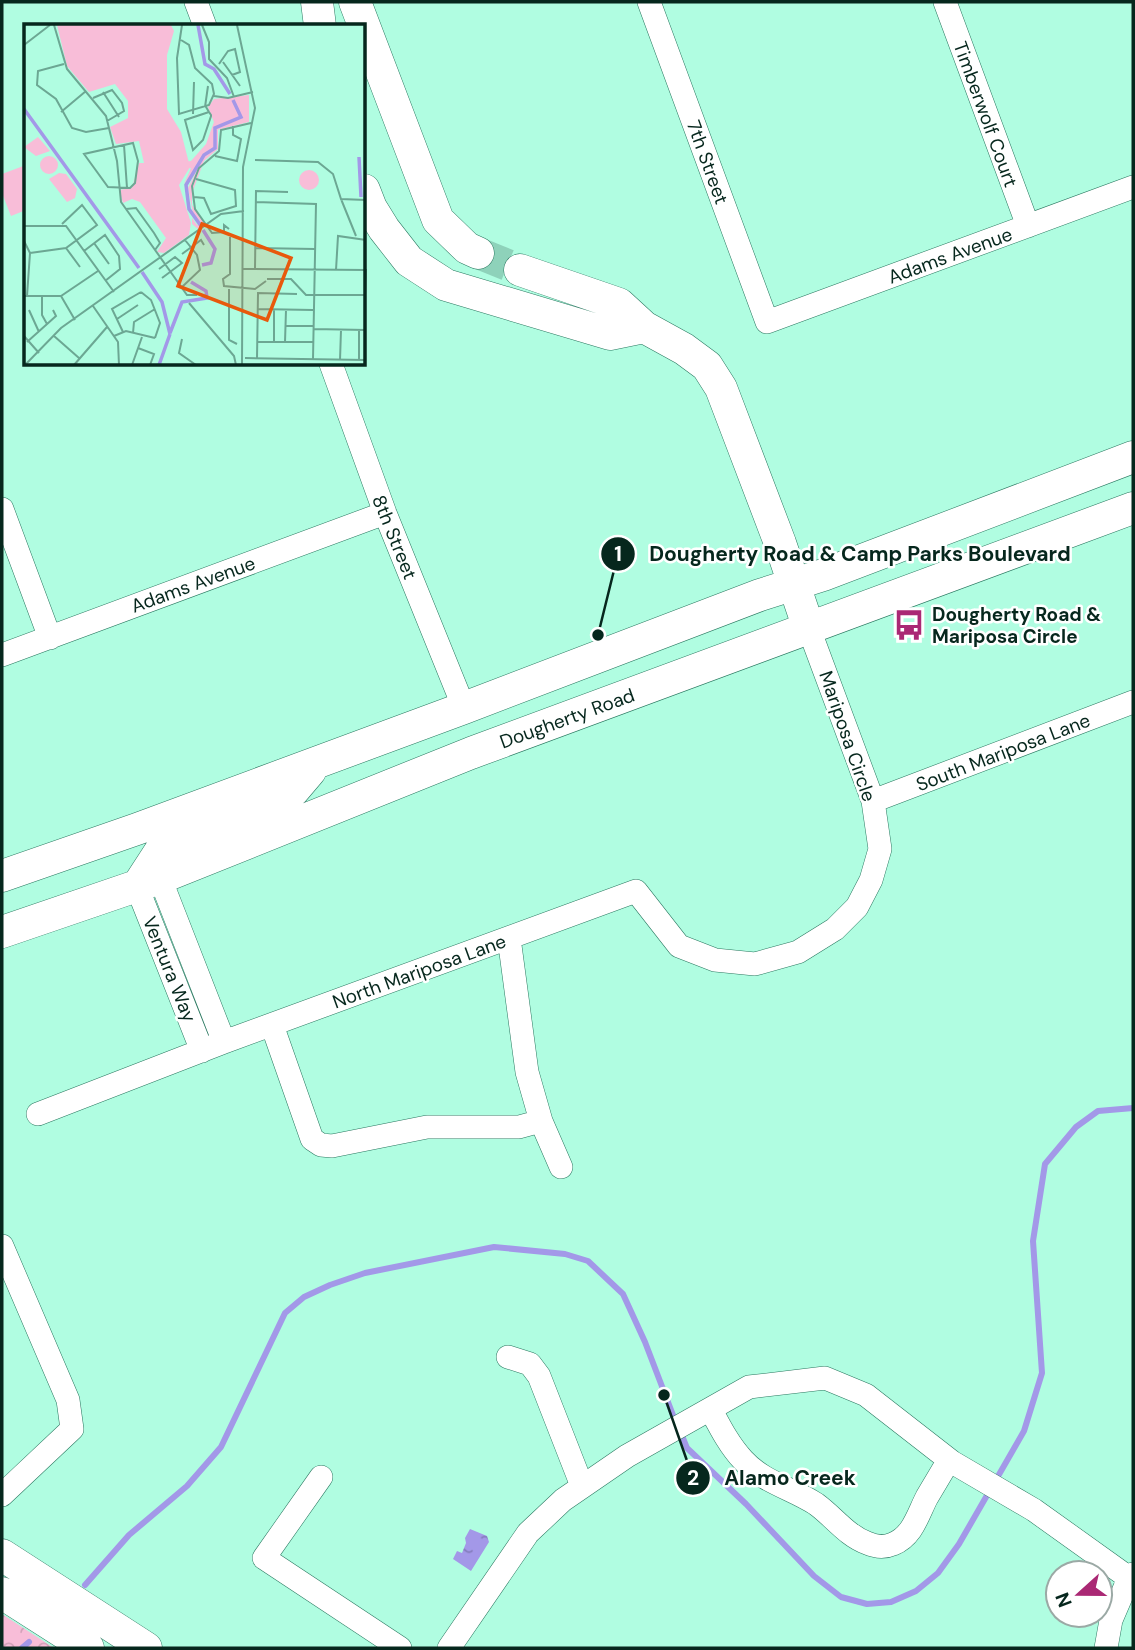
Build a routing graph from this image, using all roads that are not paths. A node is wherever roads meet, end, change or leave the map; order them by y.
1 (196, 2) edge
2 (317, 2) edge
3 (355, 2) edge
4 (649, 2) edge
5 (944, 2) edge
6 (204, 24) edge
7 (320, 24) edge
8 (363, 24) edge
9 (366, 31) edge
10 (1133, 187) edge
11 (366, 195) edge
12 (1027, 226) junction
13 (478, 253) tunnel mouth
14 (520, 270) tunnel mouth
15 (767, 322) joint
16 (644, 327) junction
17 (332, 366) edge
18 (1133, 457) edge
19 (1133, 508) edge
20 (2, 509) edge
21 (385, 513) junction
22 (794, 584) junction
23 (808, 629) junction
24 (50, 638) junction
25 (2, 655) edge
26 (1133, 702) edge
27 (464, 708) junction
28 (318, 762) junction
29 (873, 802) junction
30 (2, 876) edge
31 (148, 882) junction
32 (636, 891) joint
33 (2, 932) edge
34 (509, 938) junction
35 (272, 1025) junction
36 (224, 1042) junction
37 (202, 1051) junction
38 (38, 1114) dead end
39 (541, 1121) junction
40 (561, 1167) dead end
41 (2, 1245) edge
42 (508, 1357) dead end
43 (707, 1412) junction
44 (954, 1463) junction
45 (321, 1477) dead end
46 (582, 1486) junction
47 (2, 1495) edge
48 (2, 1555) edge
49 (1131, 1576) edge
50 (2, 1593) edge
51 (88, 1648) edge
52 (146, 1648) edge
53 (400, 1648) edge
54 (449, 1648) edge
55 (1106, 1648) edge

1 - 6 street
2 - 7 main road
3 - 8 main road
4 - 15 street, 7th Street
5 - 12 street, Timberwolf Court
9 - 13 main road
10 - 12 street, Adams Avenue
11 - 16 main road
12 - 15 street, Adams Avenue
14 - 16 main road
16 - 22 main road
17 - 21 street, 8th Street
18 - 22 main road
19 - 23 main road, Dougherty Road
20 - 24 street
21 - 24 street, Adams Avenue
21 - 27 street, 8th Street
22 - 23 main road
22 - 27 main road
23 - 29 street, Mariposa Circle
23 - 31 main road, Dougherty Road
24 - 25 street, Adams Avenue
26 - 29 street, South Mariposa Lane
27 - 28 main road
28 - 30 main road
28 - 31 main road
29 - 32 street, Mariposa Circle
31 - 33 main road, Dougherty Road
31 - 36 street, Ventura Way
31 - 37 street, Ventura Way
32 - 34 street, North Mariposa Lane
34 - 35 street, North Mariposa Lane
34 - 39 street
35 - 36 street, North Mariposa Lane
35 - 39 street
36 - 37 street, North Mariposa Lane
37 - 38 street, North Mariposa Lane
39 - 40 street
41 - 47 street
42 - 46 street
43 - 44 street
43 - 44 street
43 - 46 street
44 - 49 street
45 - 53 street
46 - 54 street
48 - 52 main road
49 - 55 street
50 - 51 main road

